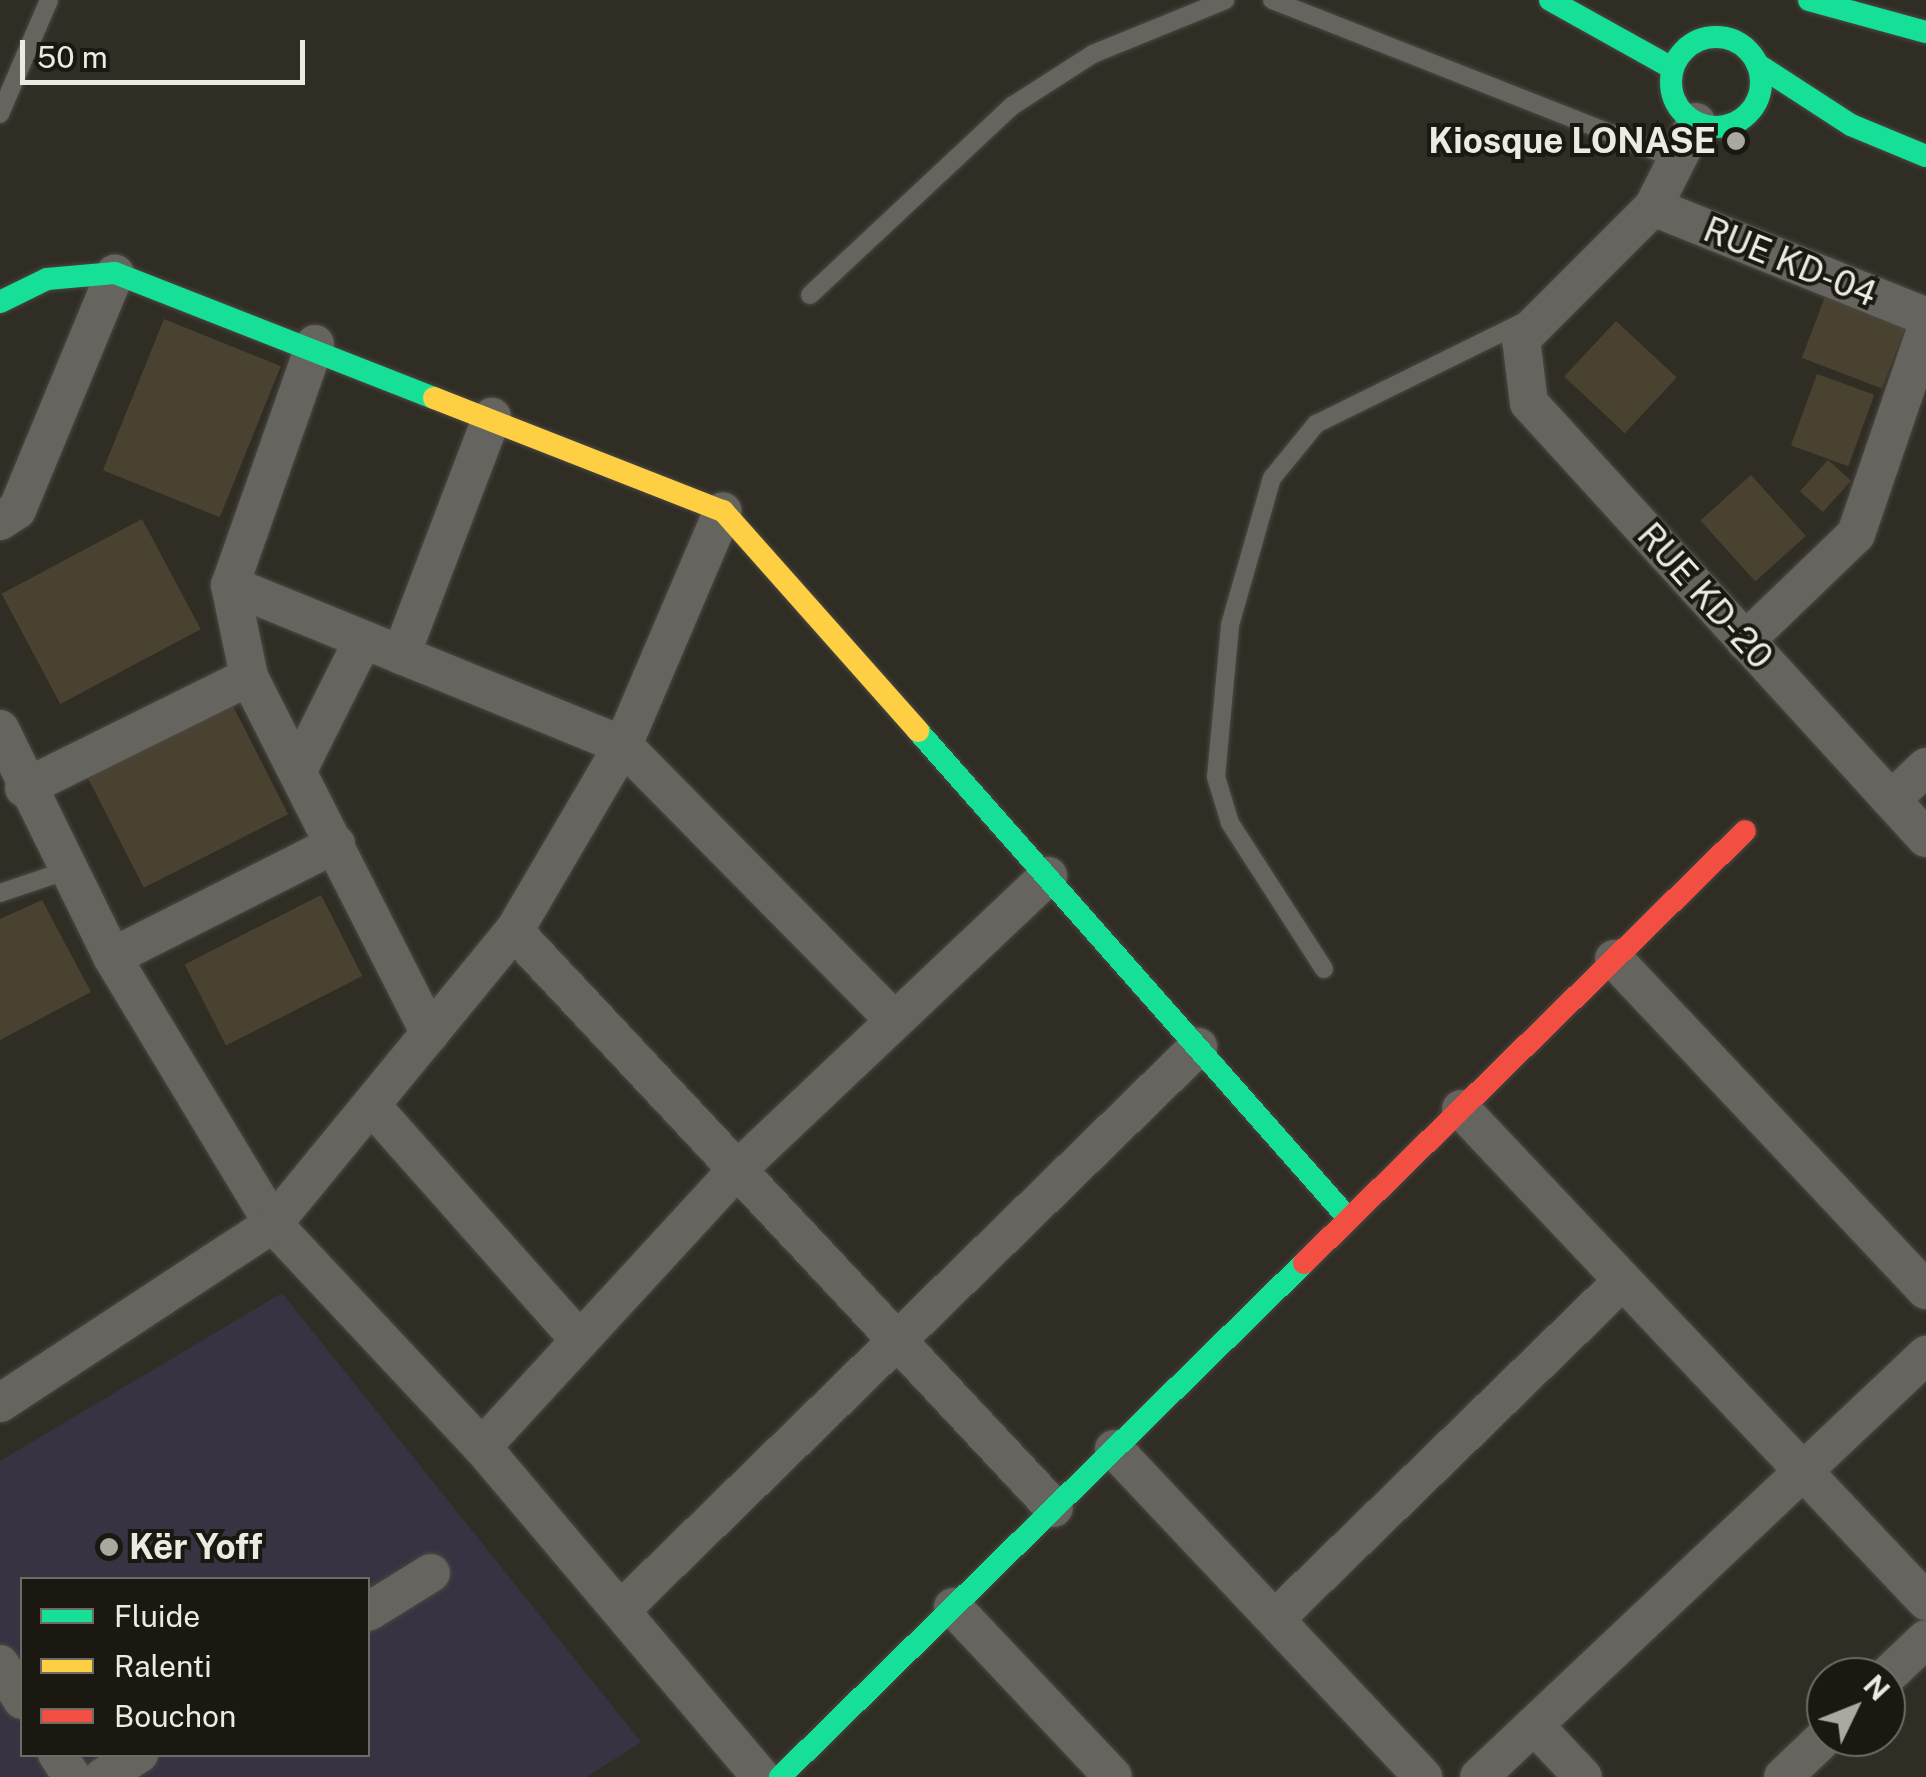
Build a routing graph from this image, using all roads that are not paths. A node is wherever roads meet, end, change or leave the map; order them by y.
1 (49, 0) edge
2 (1225, 0) edge
3 (1272, 0) edge
4 (1550, 0) edge
5 (1809, 0) edge
6 (1926, 32) edge
7 (1757, 64) junction
8 (1672, 68) junction
9 (0, 114) edge
10 (1740, 120) junction
11 (1696, 122) junction
12 (1851, 126) junction
13 (1926, 156) edge
14 (1680, 160) junction
15 (1654, 208) junction
16 (115, 273) junction
17 (810, 295) dead end
18 (0, 302) edge
19 (1926, 317) edge
20 (1532, 326) junction
21 (1926, 330) edge
22 (315, 344) junction
23 (492, 416) junction
24 (722, 511) junction
25 (0, 521) edge
26 (230, 585) junction
27 (364, 640) junction
28 (1746, 640) junction
29 (401, 655) junction
30 (250, 677) junction
31 (0, 729) edge
32 (623, 745) junction
33 (1926, 766) edge
34 (298, 770) junction
35 (24, 788) junction
36 (1891, 800) junction
37 (1744, 831) dead end
38 (1926, 838) edge
39 (336, 844) junction
40 (68, 870) junction
41 (1048, 876) junction
42 (0, 893) edge
43 (514, 931) junction
44 (112, 957) junction
45 (1614, 959) junction
46 (1324, 969) dead end
47 (892, 1018) junction
48 (430, 1034) junction
49 (1198, 1048) junction
50 (371, 1105) junction
51 (1461, 1109) junction
52 (736, 1172) junction
53 (1349, 1220) junction
54 (273, 1224) junction
55 (1620, 1283) junction
56 (1926, 1290) edge
57 (576, 1336) junction
58 (898, 1340) junction
59 (1926, 1355) edge
60 (0, 1403) edge
61 (482, 1447) junction
62 (1114, 1449) junction
63 (1803, 1471) junction
64 (1054, 1508) junction
65 (431, 1573) dead end
66 (1926, 1602) edge
67 (953, 1607) junction
68 (622, 1609) junction
69 (370, 1611) edge
70 (1276, 1617) junction
71 (1926, 1638) edge
72 (1906, 1658) edge
73 (0, 1664) edge
74 (20, 1697) edge
75 (1534, 1726) junction
76 (1806, 1755) edge
77 (134, 1757) edge
78 (103, 1777) edge
79 (761, 1777) edge
80 (780, 1777) edge
81 (1113, 1777) edge
82 (1423, 1777) edge
83 (1479, 1777) edge
84 (1583, 1777) edge
85 (1783, 1777) edge

1 - 9 lane
2 - 17 lane
3 - 14 lane
4 - 8 main road
5 - 6 main road
7 - 8 main road
7 - 10 main road
7 - 12 main road
8 - 11 main road
10 - 11 main road
10 - 12 main road
11 - 14 street
12 - 13 main road
14 - 15 street
15 - 19 street, RUE KD-04
15 - 20 street
16 - 18 main road
16 - 22 main road
16 - 25 street
20 - 28 street, RUE KD-20
20 - 46 lane
21 - 28 street
22 - 23 main road
22 - 26 street
23 - 24 main road
23 - 29 street
24 - 32 street
24 - 41 main road
26 - 27 street
26 - 30 street
27 - 29 street
27 - 34 street
28 - 36 street, RUE KD-20
29 - 32 street
30 - 34 street
30 - 35 street
31 - 35 street
32 - 43 street
32 - 47 street
33 - 36 street
34 - 39 street
35 - 40 street
36 - 38 street, RUE KD-20
37 - 45 main road
39 - 44 street
39 - 48 street
40 - 42 lane
40 - 44 street
41 - 47 street
41 - 49 main road
43 - 48 street
43 - 52 street
44 - 54 street
45 - 51 main road
45 - 56 street
47 - 52 street
48 - 50 street
49 - 53 main road
49 - 58 street
50 - 54 street
50 - 57 street
51 - 53 main road
51 - 55 street
52 - 57 street
52 - 58 street
53 - 62 main road
54 - 60 street
54 - 61 street
55 - 63 street
55 - 70 street
57 - 61 street
58 - 64 street
58 - 68 street
59 - 63 street
61 - 68 street
62 - 64 main road
62 - 70 street
63 - 66 street
63 - 75 street
64 - 67 main road
65 - 69 street
67 - 80 main road
67 - 81 street
68 - 79 street
70 - 82 street
71 - 72 street
73 - 74 street
75 - 83 street
75 - 84 street
76 - 85 street
77 - 78 street

